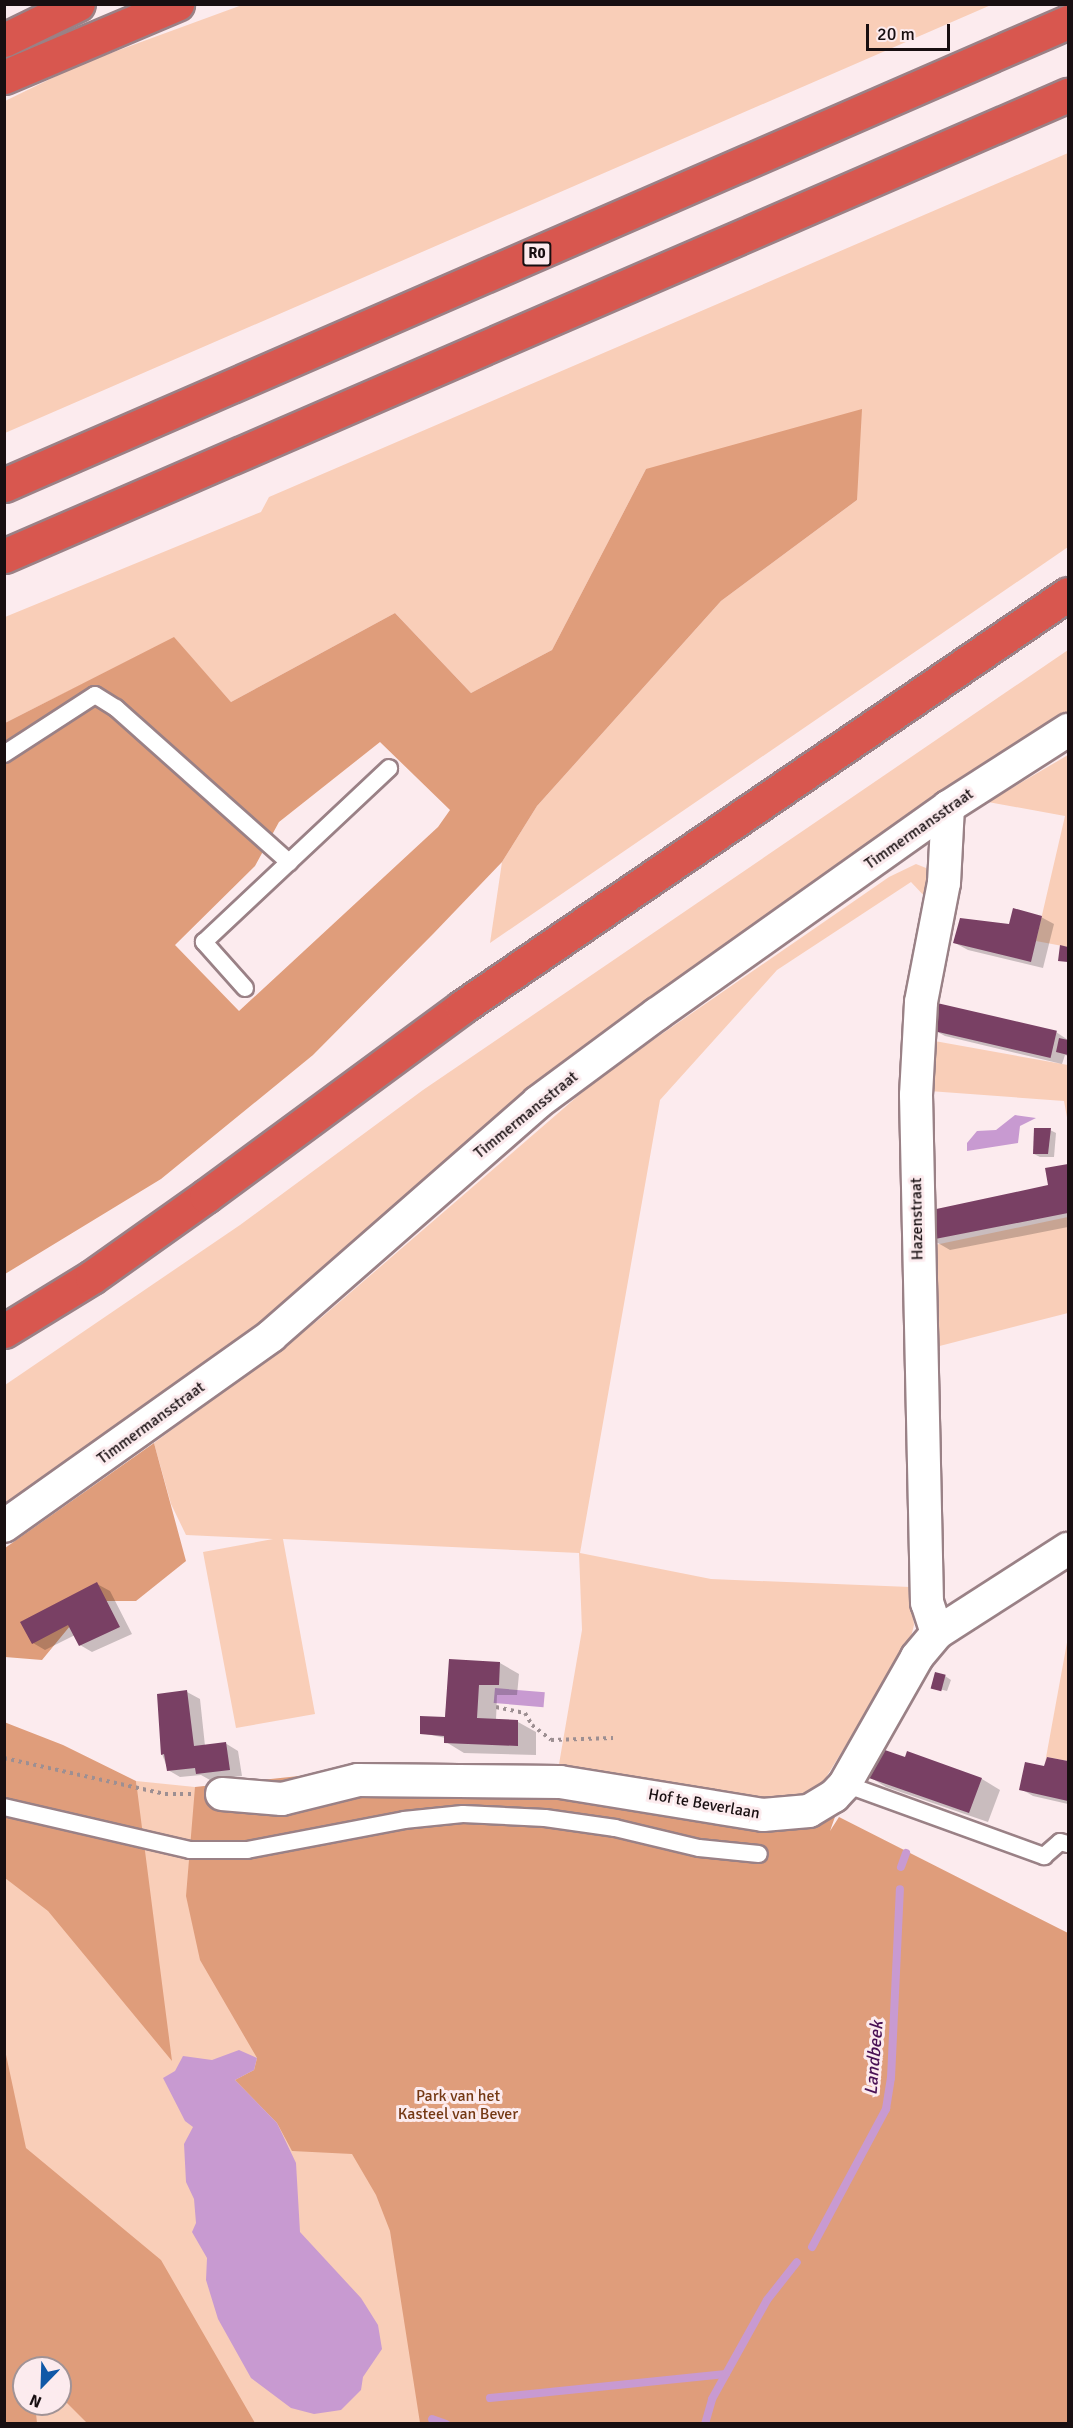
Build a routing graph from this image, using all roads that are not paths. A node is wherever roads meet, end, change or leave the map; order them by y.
1 (78, 4) edge
2 (177, 4) edge
3 (1068, 22) edge
4 (4, 40) edge
5 (4, 77) edge
6 (1068, 95) edge
7 (4, 485) edge
8 (4, 556) edge
9 (1068, 594) edge
10 (1068, 730) edge
11 (4, 754) edge
12 (389, 768) dead end
13 (948, 807) junction
14 (289, 862) junction
15 (245, 988) dead end
16 (4, 1331) edge
17 (4, 1526) edge
18 (1068, 1549) edge
19 (937, 1633) junction
20 (845, 1784) junction
21 (222, 1794) road end
22 (4, 1807) edge
23 (1068, 1844) edge
24 (759, 1854) dead end

1 - 4 highway
2 - 5 highway
3 - 7 highway, R0
6 - 8 highway
9 - 16 highway
10 - 13 street, Timmermansstraat
11 - 14 lane
12 - 14 lane
13 - 17 street, Timmermansstraat
13 - 19 street, Hazenstraat
14 - 15 lane
18 - 19 street, Hof te Beverlaan
19 - 20 street, Hof te Beverlaan
20 - 21 street, Hof te Beverlaan
20 - 23 lane
22 - 24 lane

